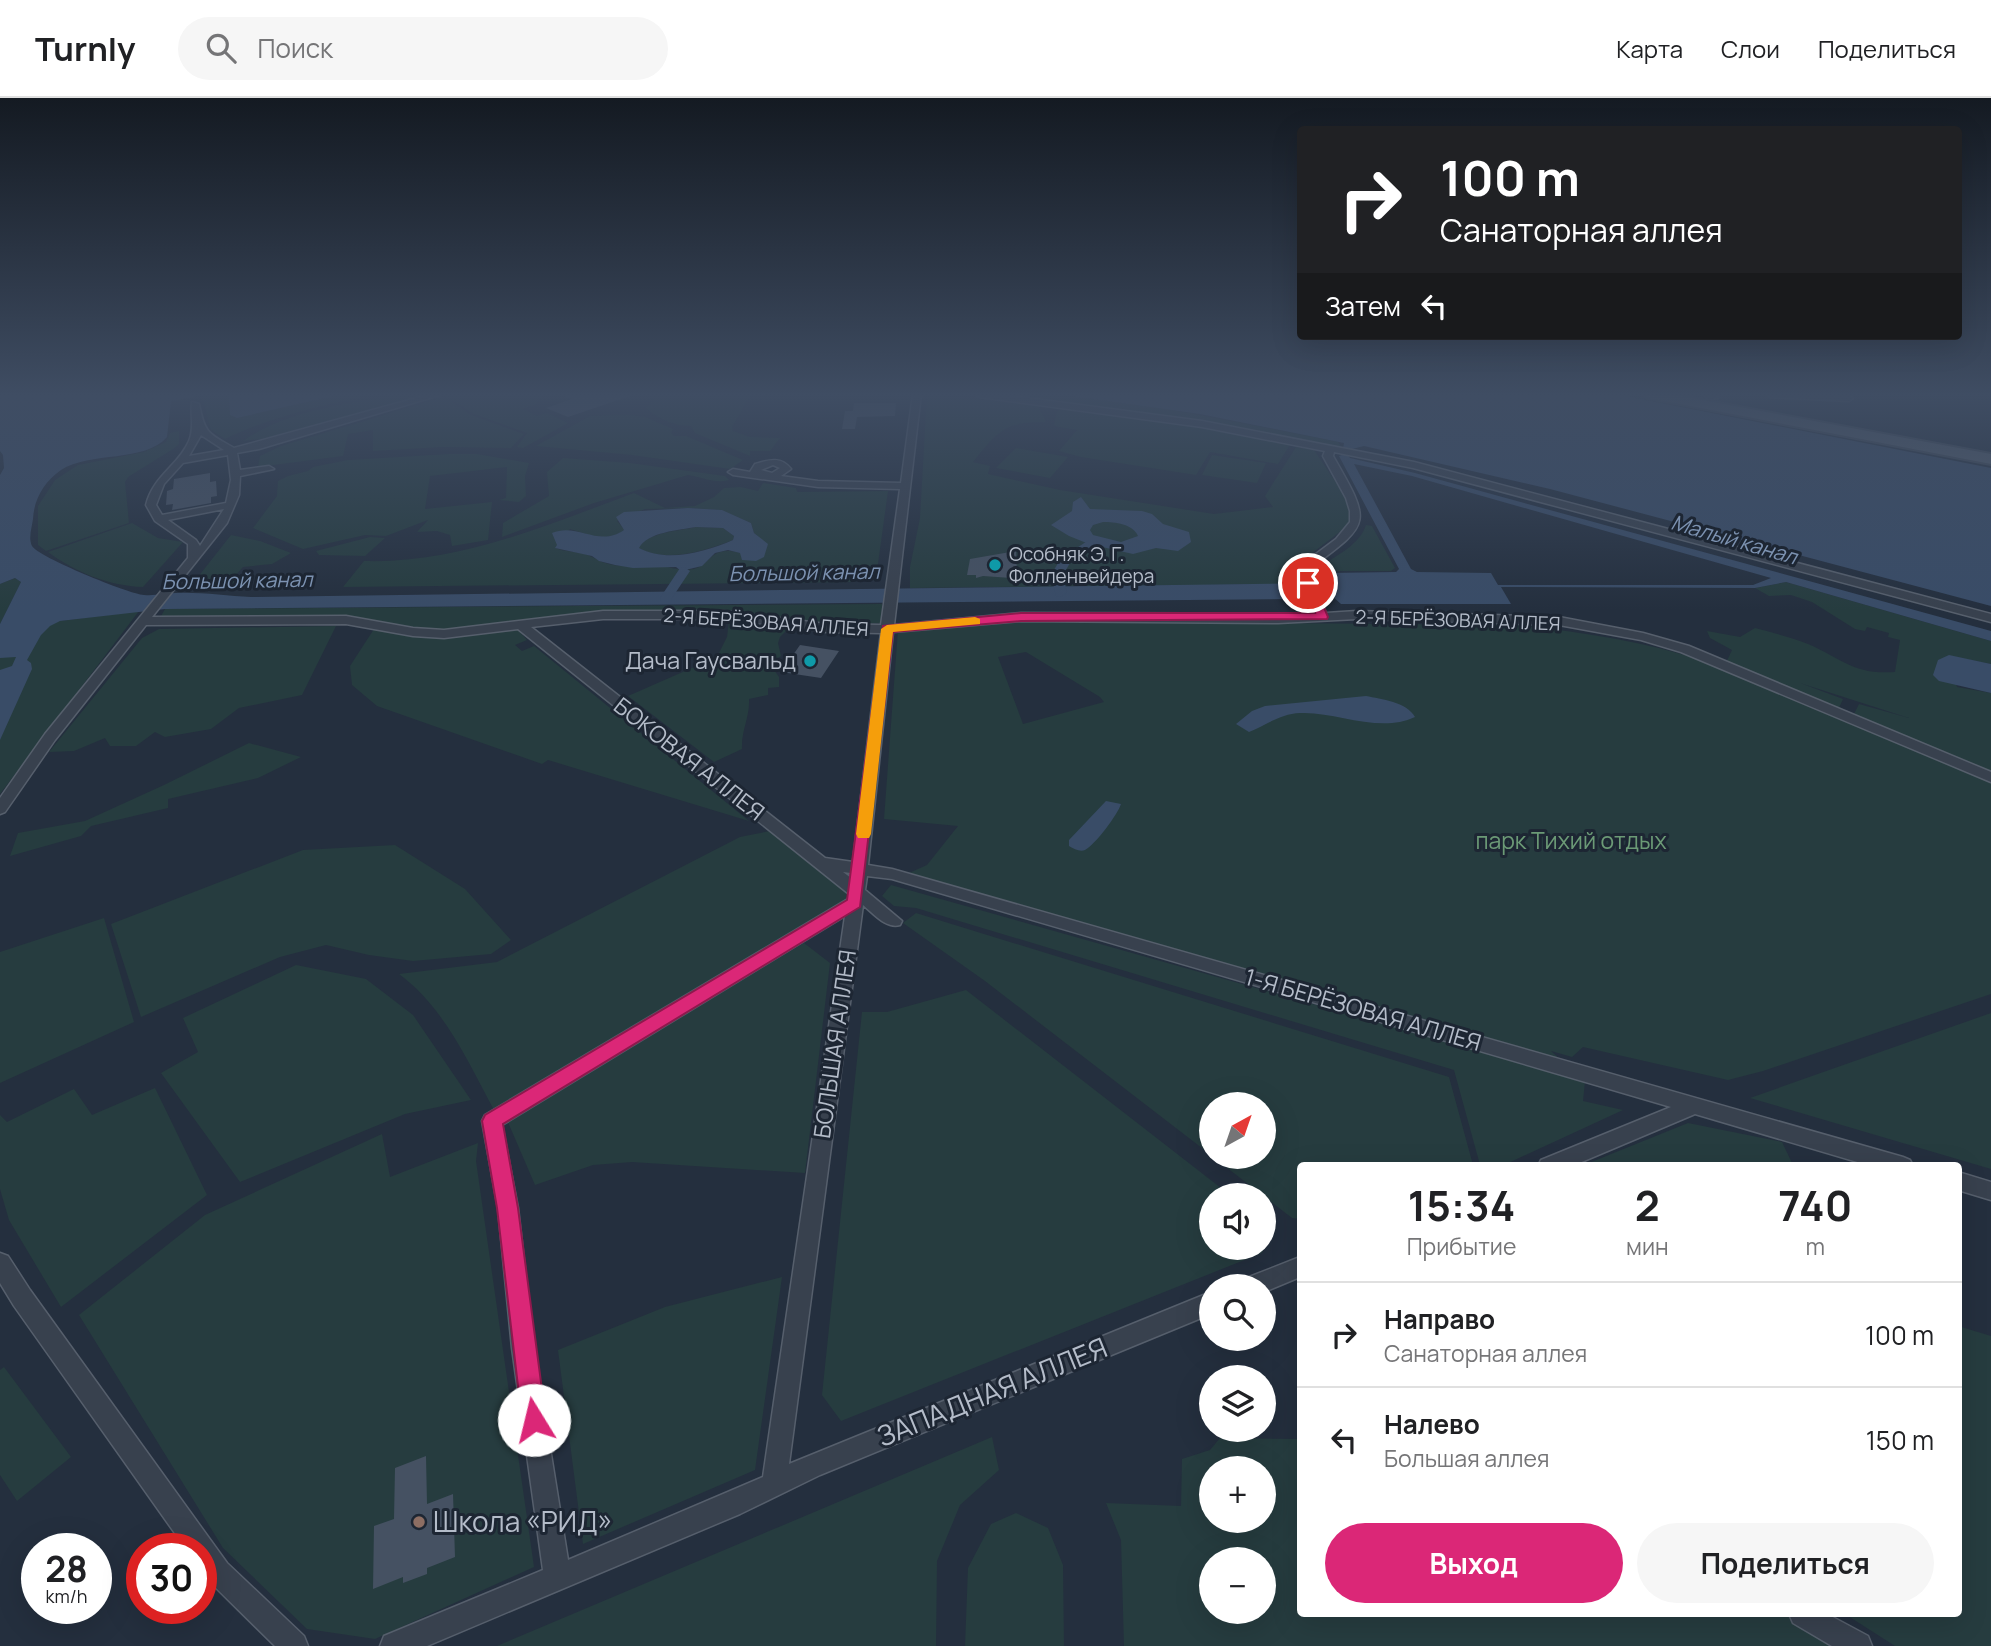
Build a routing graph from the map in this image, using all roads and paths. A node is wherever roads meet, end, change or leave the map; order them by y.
1 (174, 466) edge
2 (234, 466) edge
3 (908, 466) edge
4 (1334, 466) edge
5 (1414, 466) edge
6 (269, 469) dead end
7 (733, 472) dead end
8 (235, 474) junction
9 (906, 486) junction
10 (230, 505) junction
11 (159, 519) junction
12 (215, 533) junction
13 (185, 537) junction
14 (193, 558) junction
15 (148, 615) junction
16 (1322, 617) junction
17 (1991, 618) edge
18 (521, 625) junction
19 (887, 629) junction
20 (1991, 777) edge
21 (0, 808) edge
22 (821, 863) junction
23 (859, 868) junction
24 (861, 900) junction
25 (894, 921) dead end
26 (1694, 1106) junction
27 (1558, 1162) edge
28 (1889, 1162) edge
29 (1962, 1182) edge
30 (1991, 1191) edge
31 (0, 1263) edge
32 (1297, 1268) edge
33 (1276, 1276) edge
34 (1199, 1308) edge
35 (774, 1484) junction
36 (557, 1577) junction
37 (1807, 1617) edge
38 (294, 1646) edge
39 (394, 1646) edge
40 (1858, 1646) edge

1 - 11 street
2 - 8 street
3 - 9 street
4 - 16 street
5 - 17 street
6 - 8 street
7 - 9 street
8 - 10 street
9 - 19 street, БОЛЬШАЯ АЛЛЕЯ
10 - 11 street
10 - 12 street
11 - 13 street
12 - 13 street
12 - 14 street
13 - 14 street
14 - 15 street
15 - 18 street, 2-Я БЕРЁЗОВАЯ АЛЛЕЯ
15 - 21 street
16 - 19 street, 2-Я БЕРЁЗОВАЯ АЛЛЕЯ
16 - 20 street, 2-Я БЕРЁЗОВАЯ АЛЛЕЯ
18 - 19 street, 2-Я БЕРЁЗОВАЯ АЛЛЕЯ
18 - 22 street, БОКОВАЯ АЛЛЕЯ
19 - 23 street, БОЛЬШАЯ АЛЛЕЯ
22 - 23 street, 1-Я БЕРЁЗОВАЯ АЛЛЕЯ
22 - 24 street, БОКОВАЯ АЛЛЕЯ
23 - 24 street, БОЛЬШАЯ АЛЛЕЯ
23 - 26 street, 1-Я БЕРЁЗОВАЯ АЛЛЕЯ
24 - 25 street, БОКОВАЯ АЛЛЕЯ
24 - 35 street, БОЛЬШАЯ АЛЛЕЯ
24 - 36 street
26 - 27 street
26 - 28 street, 1-Я БЕРЁЗОВАЯ АЛЛЕЯ
29 - 30 street
31 - 38 street
32 - 33 street
34 - 35 street, ЗАПАДНАЯ АЛЛЕЯ
35 - 36 street, ЗАПАДНАЯ АЛЛЕЯ
36 - 39 street, ЗАПАДНАЯ АЛЛЕЯ
37 - 40 street

